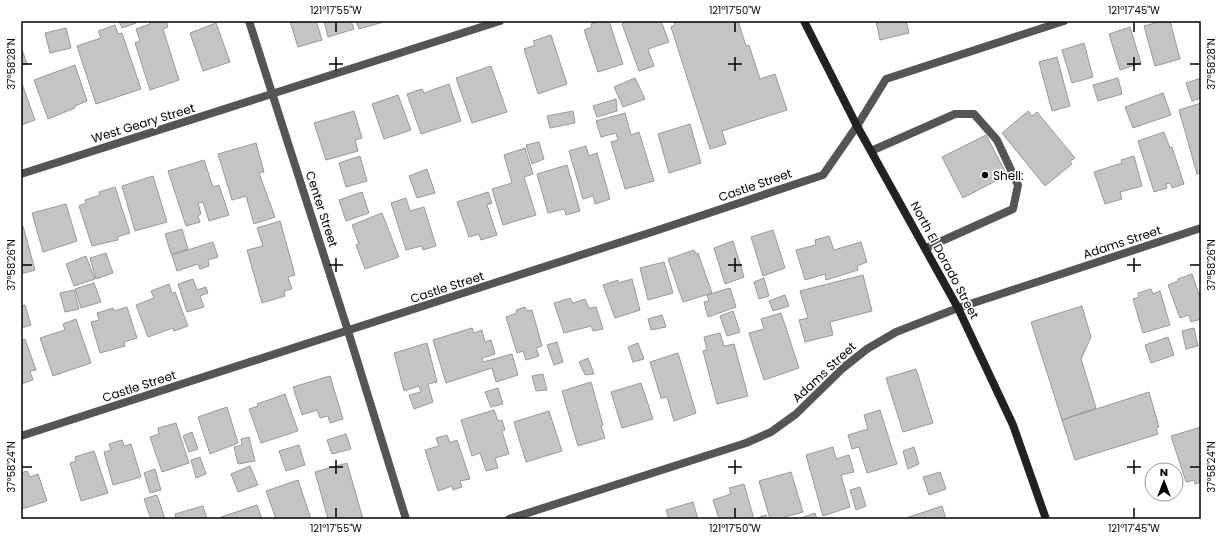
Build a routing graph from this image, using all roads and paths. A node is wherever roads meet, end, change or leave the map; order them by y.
1 (249, 21) edge
2 (500, 21) edge
3 (804, 21) edge
4 (1064, 21) edge
5 (273, 95) junction
6 (857, 126) junction
7 (871, 151) junction
8 (21, 174) edge
9 (1201, 228) edge
10 (926, 248) junction
11 (958, 308) junction
12 (348, 331) junction
13 (21, 436) edge
14 (406, 519) edge
15 (509, 519) edge
16 (1046, 519) edge

1 - 5 street, Center Street
2 - 5 street, West Geary Street
3 - 6 main road, North El Dorado Street
4 - 6 street, Castle Street
5 - 8 street, West Geary Street
5 - 12 street, Center Street
6 - 7 main road, North El Dorado Street
6 - 12 street, Castle Street
7 - 10 main road, North El Dorado Street
7 - 10 street
9 - 11 street, Adams Street
10 - 11 main road, North El Dorado Street
11 - 15 street, Adams Street
11 - 16 main road, North El Dorado Street
12 - 13 street, Castle Street
12 - 14 street, Center Street

